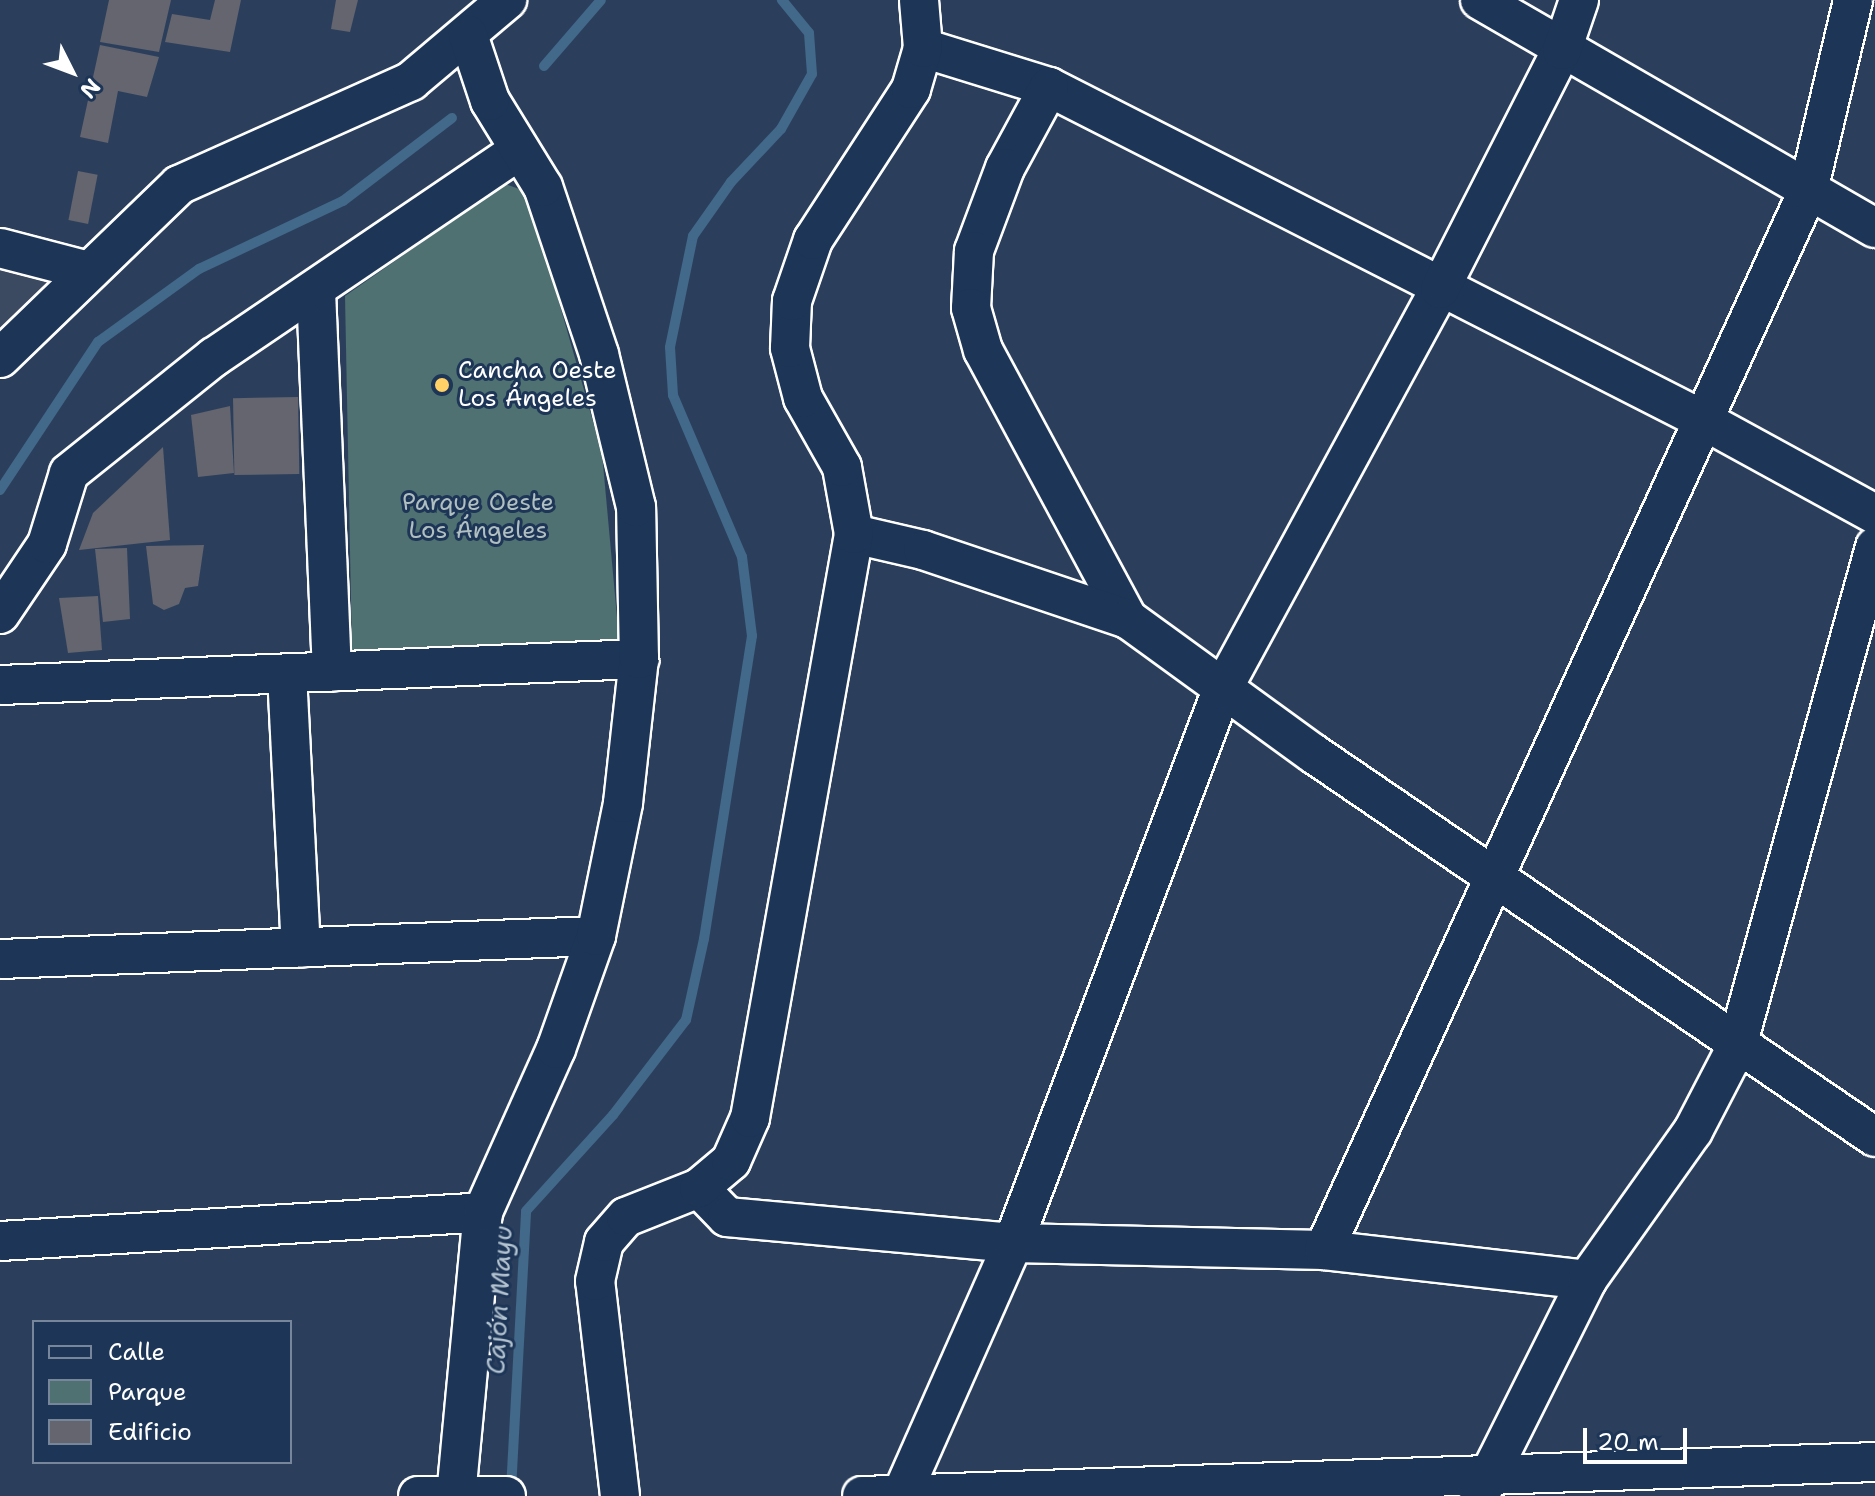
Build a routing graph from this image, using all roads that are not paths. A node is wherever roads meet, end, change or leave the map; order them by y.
1 (507, 0) edge
2 (919, 0) edge
3 (1480, 0) edge
4 (1579, 0) edge
5 (1853, 0) edge
6 (468, 35) junction
7 (923, 48) junction
8 (1562, 50) junction
9 (1049, 87) junction
10 (518, 151) junction
11 (1808, 191) junction
12 (1875, 228) edge
13 (0, 248) edge
14 (85, 270) junction
15 (1440, 289) junction
16 (316, 291) junction
17 (0, 358) edge
18 (1703, 420) junction
19 (1875, 514) edge
20 (854, 534) junction
21 (1875, 547) edge
22 (0, 614) edge
23 (1128, 619) junction
24 (639, 659) junction
25 (332, 672) junction
26 (287, 674) junction
27 (0, 685) edge
28 (1222, 690) junction
29 (1494, 874) junction
30 (596, 936) junction
31 (301, 948) junction
32 (0, 959) edge
33 (1737, 1046) junction
34 (1875, 1137) edge
35 (699, 1188) junction
36 (483, 1212) junction
37 (0, 1241) edge
38 (1013, 1243) junction
39 (1324, 1250) junction
40 (1587, 1280) junction
41 (1875, 1462) edge
42 (1482, 1486) edge
43 (468, 1495) edge
44 (418, 1496) edge
45 (506, 1496) edge
46 (620, 1496) edge
47 (862, 1496) edge
48 (901, 1496) edge

1 - 6 street
2 - 7 street
3 - 8 street
4 - 8 street
5 - 11 street
6 - 10 street
6 - 14 street
7 - 9 street
7 - 20 street
8 - 11 street
8 - 15 street
9 - 15 street
9 - 23 street
10 - 16 street
10 - 24 street
11 - 12 street
11 - 18 street
13 - 14 street
14 - 17 street
15 - 18 street
15 - 28 street
16 - 22 street
16 - 25 street
18 - 19 street
18 - 29 street
20 - 23 street
20 - 35 street
21 - 33 street
23 - 28 street
24 - 25 street
24 - 30 street
25 - 26 street
26 - 27 street
26 - 31 street
28 - 29 street
28 - 38 street
29 - 33 street
29 - 39 street
30 - 31 street
30 - 36 street
31 - 32 street
33 - 34 street
33 - 40 street
35 - 38 street
35 - 46 street
36 - 37 street
36 - 43 street
38 - 39 street
38 - 48 street
39 - 40 street
40 - 42 street
41 - 42 street
42 - 48 street
43 - 44 street
43 - 45 street
47 - 48 street

